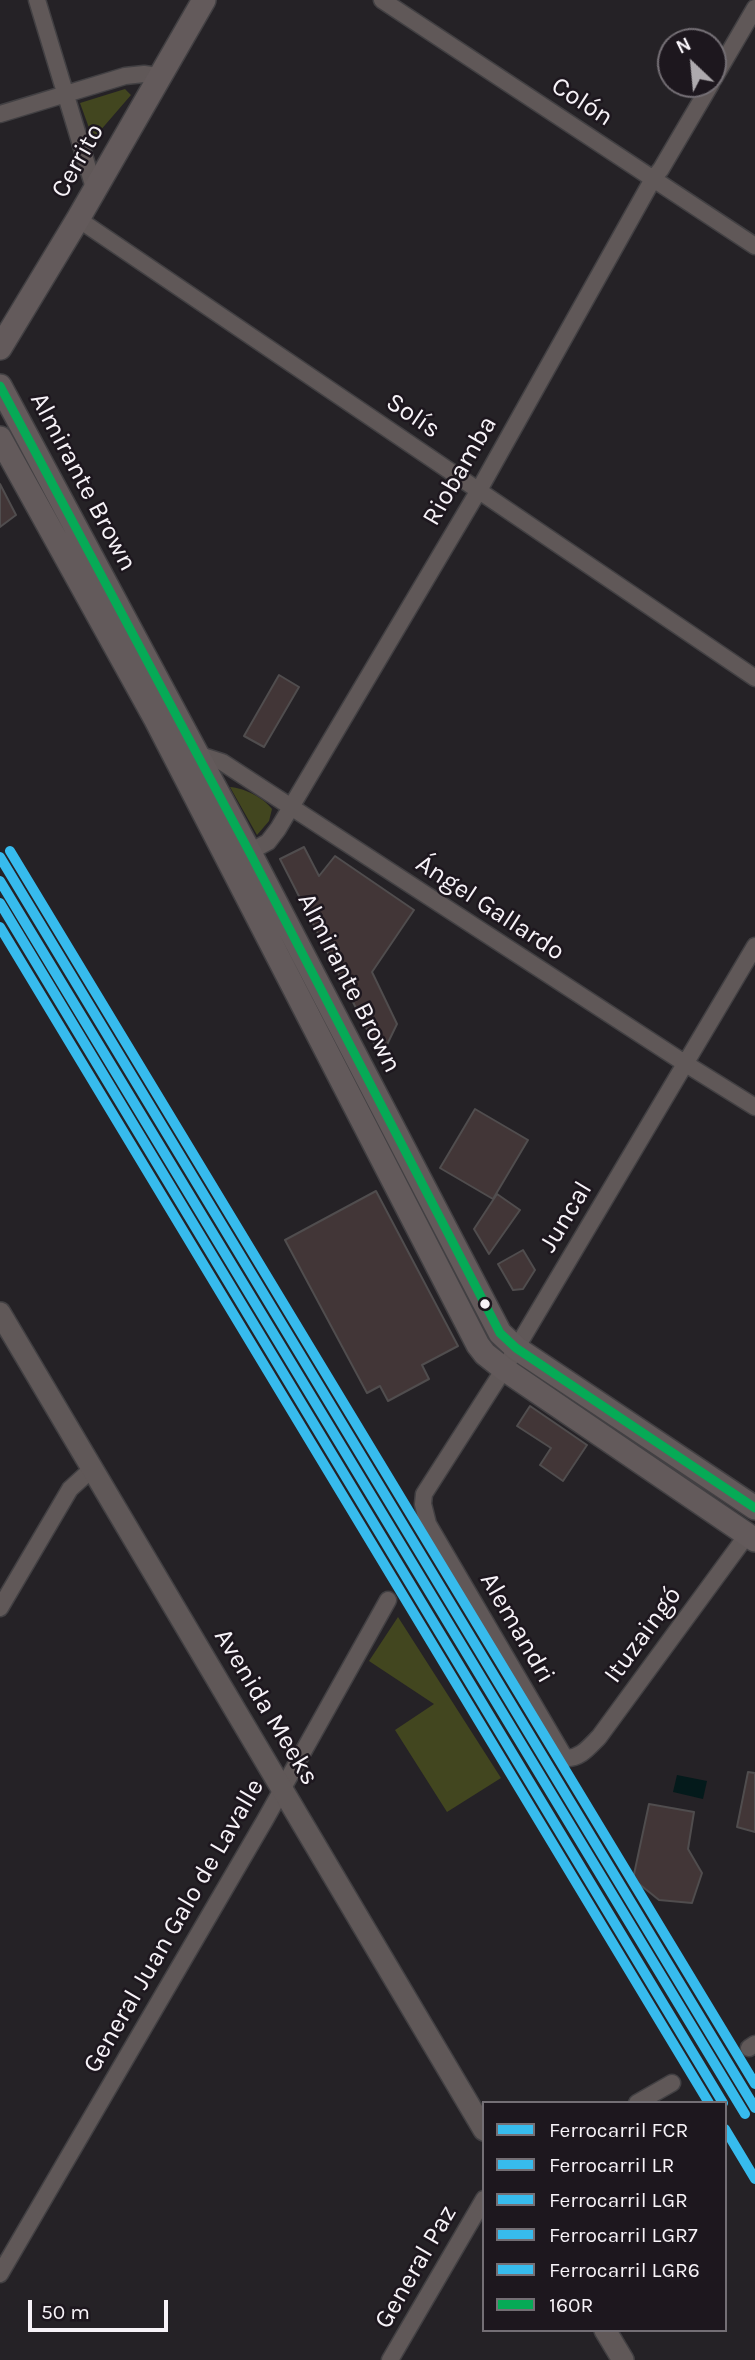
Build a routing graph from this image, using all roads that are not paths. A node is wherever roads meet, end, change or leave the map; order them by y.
1 (37, 0) edge
2 (204, 0) edge
3 (382, 0) edge
4 (755, 8) edge
5 (727, 56) edge
6 (158, 76) junction
7 (65, 95) junction
8 (702, 98) edge
9 (0, 114) edge
10 (653, 179) junction
11 (94, 188) junction
12 (78, 219) junction
13 (755, 246) edge
14 (0, 348) edge
15 (0, 386) edge
16 (0, 438) edge
17 (479, 490) junction
18 (755, 678) edge
19 (197, 754) junction
20 (290, 807) junction
21 (240, 857) junction
22 (755, 946) edge
23 (686, 1064) junction
24 (755, 1107) edge
25 (0, 1312) edge
26 (516, 1348) junction
27 (504, 1369) junction
28 (93, 1468) junction
29 (755, 1508) edge
30 (424, 1514) joint
31 (751, 1537) edge
32 (388, 1600) dead end
33 (0, 1608) edge
34 (574, 1758) joint
35 (282, 1789) junction
36 (672, 2082) dead end
37 (640, 2101) edge
38 (482, 2127) edge
39 (482, 2202) edge
40 (0, 2274) edge
41 (606, 2332) edge
42 (390, 2360) edge
43 (623, 2360) edge

1 - 7 street
2 - 6 main road, Cerrito
3 - 10 street, Colón
4 - 5 street, Riobamba
6 - 7 street
6 - 11 main road, Cerrito
7 - 9 street
7 - 11 street
8 - 10 street, Riobamba
10 - 13 street, Colón
10 - 17 street, Riobamba
11 - 12 main road, Cerrito
12 - 14 main road, Cerrito
12 - 17 street, Solís
15 - 19 main road, Almirante Brown
16 - 21 main road, Almirante Brown
17 - 18 street, Solís
17 - 20 street, Riobamba
19 - 20 street, Ángel Gallardo
19 - 21 main road, Almirante Brown
20 - 21 street, Riobamba
20 - 23 street, Ángel Gallardo
21 - 26 main road, Almirante Brown
21 - 27 main road, Almirante Brown
22 - 23 street, Juncal
23 - 24 street, Ángel Gallardo
23 - 26 street, Juncal
25 - 28 street, Avenida Meeks
26 - 27 street, Juncal
26 - 29 main road, Almirante Brown
27 - 30 street, Juncal
27 - 31 main road, Almirante Brown
28 - 33 street
28 - 35 street, Avenida Meeks
30 - 34 street, Alemandri
31 - 34 street, Ituzaingó
32 - 35 street, General Juan Galo de Lavalle
35 - 38 street, Avenida Meeks
35 - 40 street, General Juan Galo de Lavalle
36 - 37 street
39 - 42 street, General Paz
41 - 43 street

